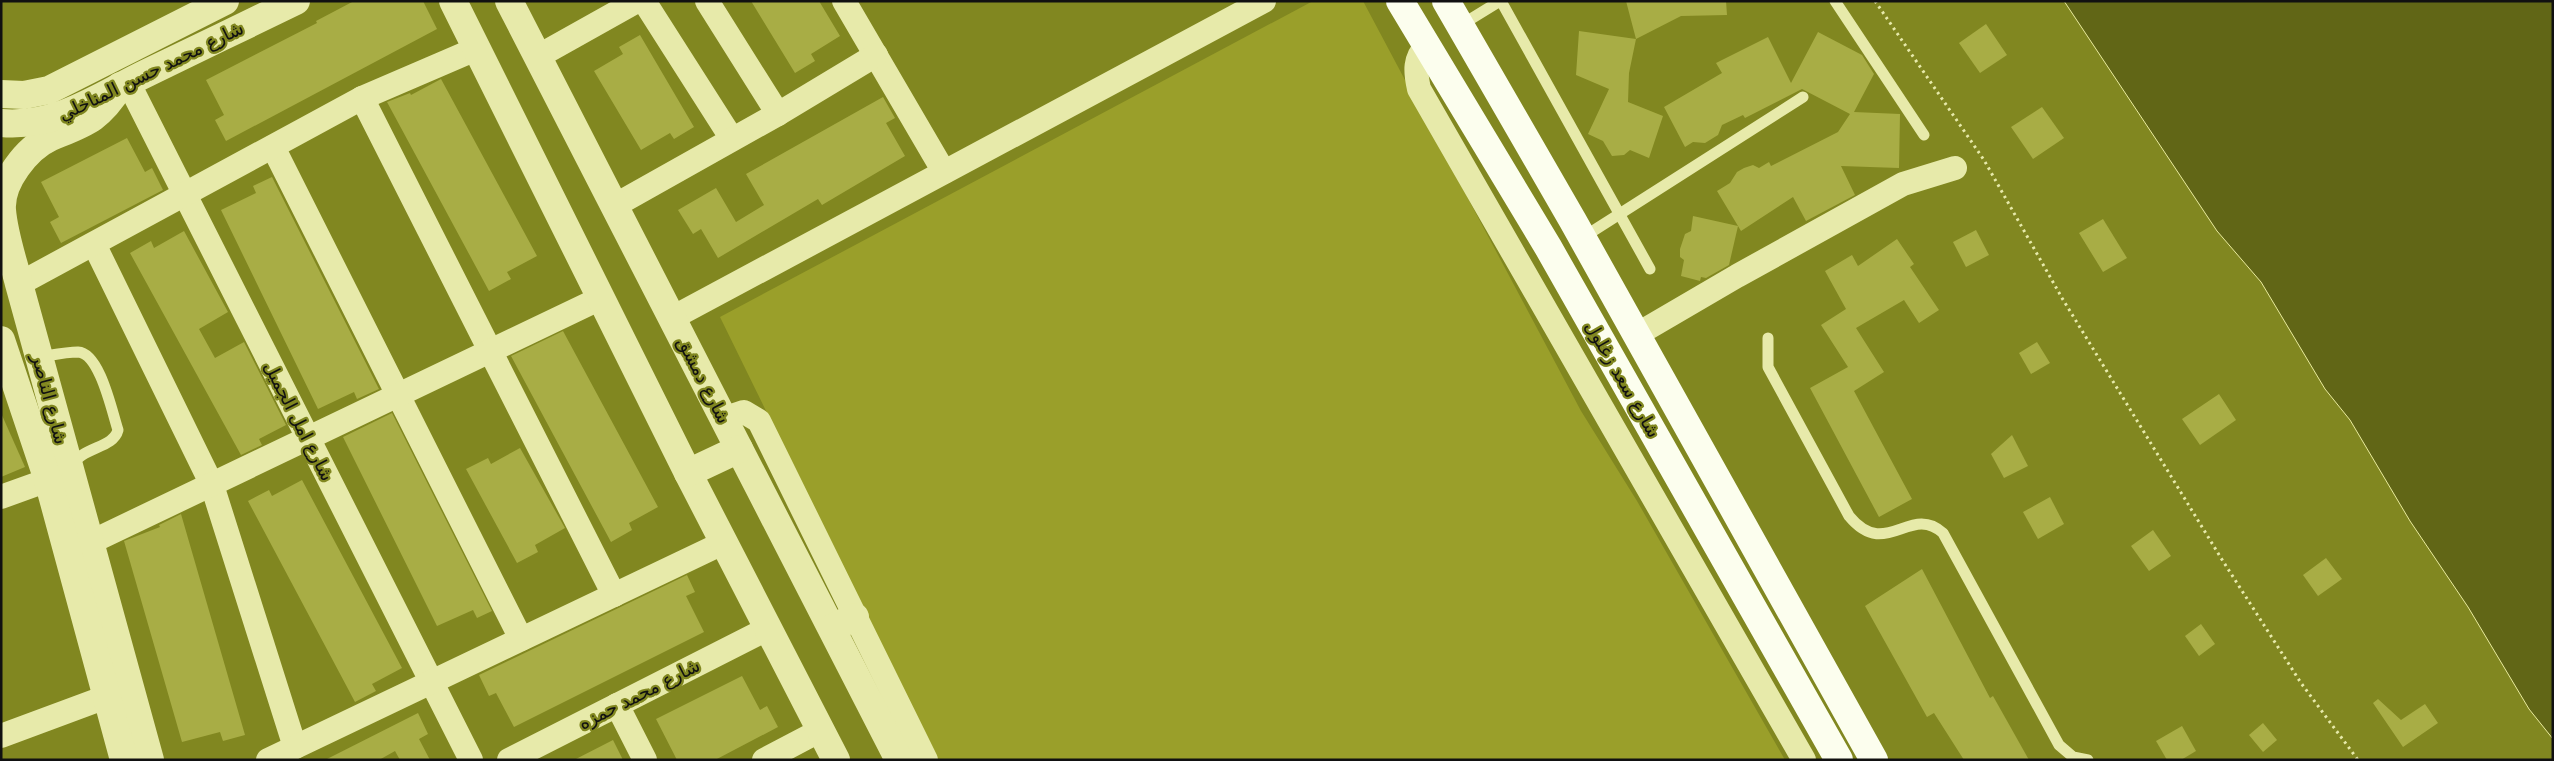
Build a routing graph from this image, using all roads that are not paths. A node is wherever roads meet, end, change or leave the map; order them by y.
1 (225, 1) edge
2 (230, 1) edge
3 (296, 1) edge
4 (453, 1) edge
5 (508, 1) edge
6 (637, 1) edge
7 (644, 1) edge
8 (707, 1) edge
9 (844, 1) edge
10 (1264, 1) edge
11 (1400, 1) edge
12 (1446, 1) edge
13 (1500, 1) edge
14 (1835, 1) edge
15 (1461, 25) junction
16 (243, 27) junction
17 (1427, 45) junction
18 (476, 49) junction
19 (876, 55) junction
20 (537, 57) junction
21 (124, 84) junction
22 (1, 94) edge
23 (1803, 97) dead end
24 (362, 98) junction
25 (778, 114) junction
26 (1, 124) edge
27 (1924, 135) dead end
28 (732, 139) junction
29 (273, 147) junction
30 (1955, 168) dead end
31 (944, 172) junction
32 (185, 195) junction
33 (614, 206) junction
34 (1622, 214) junction
35 (1582, 238) junction
36 (94, 244) junction
37 (1650, 269) dead end
38 (19, 284) junction
39 (601, 298) junction
40 (672, 318) junction
41 (1636, 335) junction
42 (1768, 338) dead end
43 (1, 340) edge
44 (490, 351) junction
45 (39, 357) junction
46 (398, 395) junction
47 (723, 419) junction
48 (308, 439) junction
49 (739, 449) junction
50 (688, 473) junction
51 (59, 475) junction
52 (212, 485) junction
53 (1, 498) edge
54 (1739, 520) junction
55 (1712, 534) junction
56 (725, 542) junction
57 (90, 543) junction
58 (614, 595) junction
59 (844, 622) junction
60 (769, 628) junction
61 (521, 639) junction
62 (431, 682) junction
63 (106, 697) junction
64 (617, 706) junction
65 (821, 730) junction
66 (1, 736) edge
67 (295, 747) junction
68 (124, 760) edge
69 (150, 760) edge
70 (268, 760) edge
71 (471, 760) edge
72 (509, 760) edge
73 (645, 760) edge
74 (764, 760) edge
75 (836, 760) edge
76 (899, 760) edge
77 (926, 760) edge
78 (1804, 760) edge
79 (1839, 760) edge
80 (1874, 760) edge
81 (2087, 760) edge

1 - 22 street, شارع محمد حسن المناخلي
2 - 16 street
3 - 16 street, شارع محمد حسن المناخلي
4 - 18 street
5 - 20 street, شارع دمشق
6 - 20 street
7 - 28 street
8 - 25 street
9 - 19 street
10 - 31 street
11 - 17 main road, شارع سعد زغلول
12 - 15 main road, شارع سعد زغلول
13 - 15 lane
13 - 34 lane
14 - 27 lane
15 - 35 main road, شارع سعد زغلول
16 - 21 street, شارع محمد حسن المناخلي
17 - 55 main road, شارع سعد زغلول
17 - 78 street
18 - 24 street
18 - 39 street
19 - 25 street
19 - 31 street
20 - 33 street, شارع دمشق
21 - 26 street, شارع محمد حسن المناخلي
21 - 32 street, شارع امل الجميل
21 - 38 street, شارع الناصر
23 - 34 lane
24 - 29 street
24 - 44 street
25 - 28 street
28 - 33 street
29 - 32 street
29 - 46 street
30 - 41 street
31 - 40 street
32 - 36 street
32 - 48 street, شارع امل الجميل
33 - 40 street, شارع دمشق
34 - 35 lane
34 - 37 lane
35 - 41 main road, شارع سعد زغلول
36 - 38 street
36 - 52 street
38 - 45 street, شارع الناصر
39 - 44 street
39 - 50 street
40 - 47 street, شارع دمشق
41 - 54 main road, شارع سعد زغلول
42 - 81 lane
43 - 51 street, شارع الناصر
44 - 46 street
44 - 58 street
45 - 51 street, شارع الناصر
45 - 51 lane
46 - 48 street
46 - 61 street
47 - 49 street, شارع دمشق
47 - 59 street
48 - 52 street
48 - 62 street, شارع امل الجميل
49 - 50 street
49 - 59 street, شارع دمشق
50 - 56 street
51 - 53 street
51 - 57 street, شارع الناصر
51 - 63 street, شارع الناصر
52 - 57 street
52 - 67 street
54 - 55 main road
54 - 80 main road, شارع سعد زغلول
55 - 79 main road, شارع سعد زغلول
56 - 58 street
56 - 60 street
57 - 69 street, شارع الناصر
58 - 61 street
59 - 76 street, شارع دمشق
59 - 77 street
60 - 64 street, شارع محمد حمزه
60 - 65 street
61 - 62 street
62 - 67 street
62 - 71 street, شارع امل الجميل
63 - 66 street
63 - 68 street, شارع الناصر
64 - 72 street, شارع محمد حمزه
64 - 73 street
65 - 74 street
65 - 75 street
67 - 70 street

